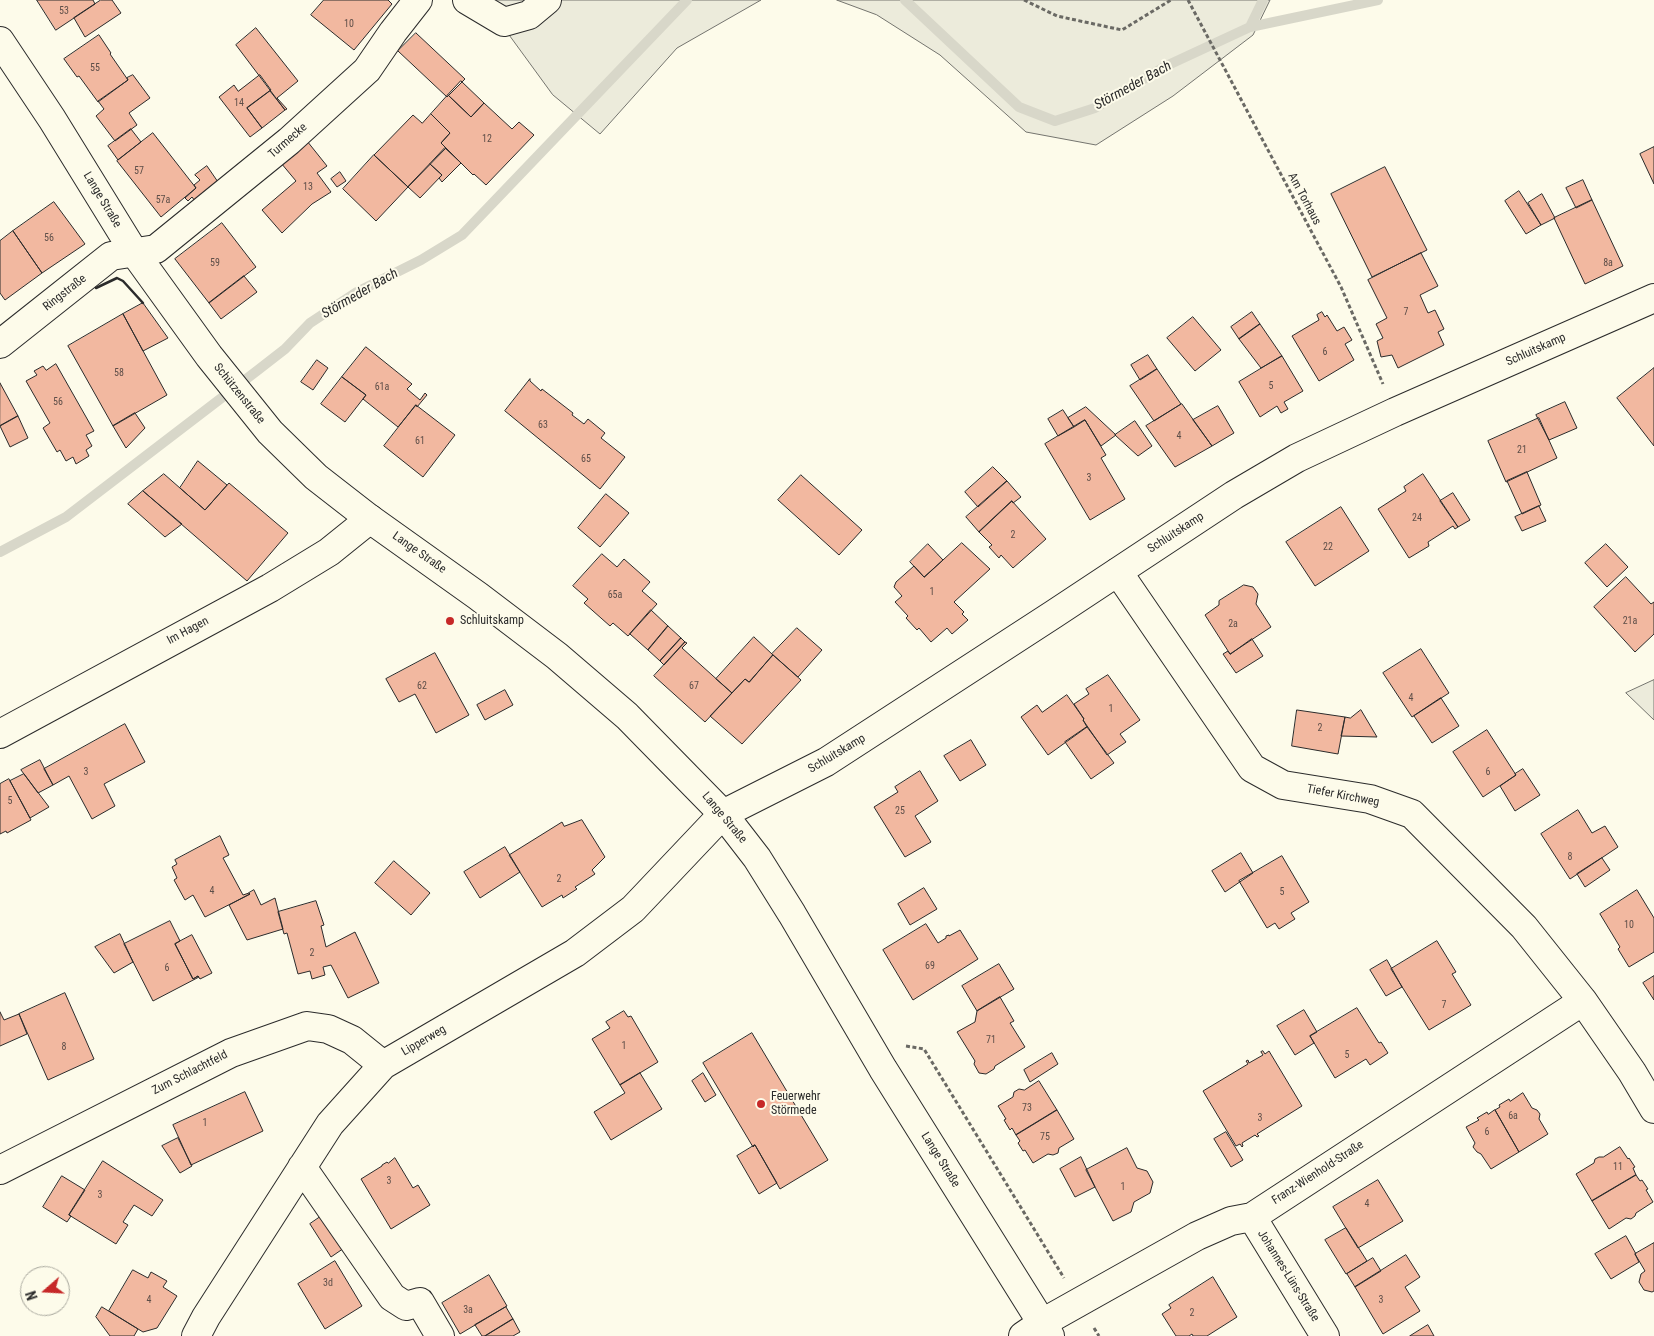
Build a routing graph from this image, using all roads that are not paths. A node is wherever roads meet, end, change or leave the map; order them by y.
1 (418, 0) edge
2 (467, 0) edge
3 (547, 0) edge
4 (0, 41) edge
5 (134, 252) junction
6 (1654, 298) edge
7 (0, 344) edge
8 (209, 356) joint
9 (270, 432) joint
10 (370, 519) junction
11 (1118, 572) junction
12 (0, 734) edge
13 (723, 814) junction
14 (1583, 1001) junction
15 (383, 1065) junction
16 (1654, 1109) edge
17 (302, 1167) junction
18 (0, 1170) edge
19 (1252, 1217) junction
20 (1038, 1332) edge
21 (196, 1336) edge
22 (440, 1336) edge
23 (1325, 1336) edge

1 - 5 street, Turmecke
2 - 3 street
4 - 5 street, Lange Straße
5 - 7 street, Ringstraße
5 - 8 street, Lange Straße
6 - 11 street, Schluitskamp
8 - 9 street, Schützenstraße
9 - 10 street, Lange Straße
10 - 12 street, Im Hagen
10 - 13 street, Lange Straße
11 - 13 street, Schluitskamp
11 - 14 street, Tiefer Kirchweg
13 - 15 street, Lipperweg
13 - 20 street, Lange Straße
14 - 16 street, Tiefer Kirchweg
14 - 19 street, Franz-Wienhold-Straße
15 - 17 street, Lipperweg
15 - 18 street, Zum Schlachtfeld
17 - 21 street, Lipperweg
17 - 22 street
19 - 20 street, Franz-Wienhold-Straße
19 - 23 street, Johannes-Lüns-Straße

